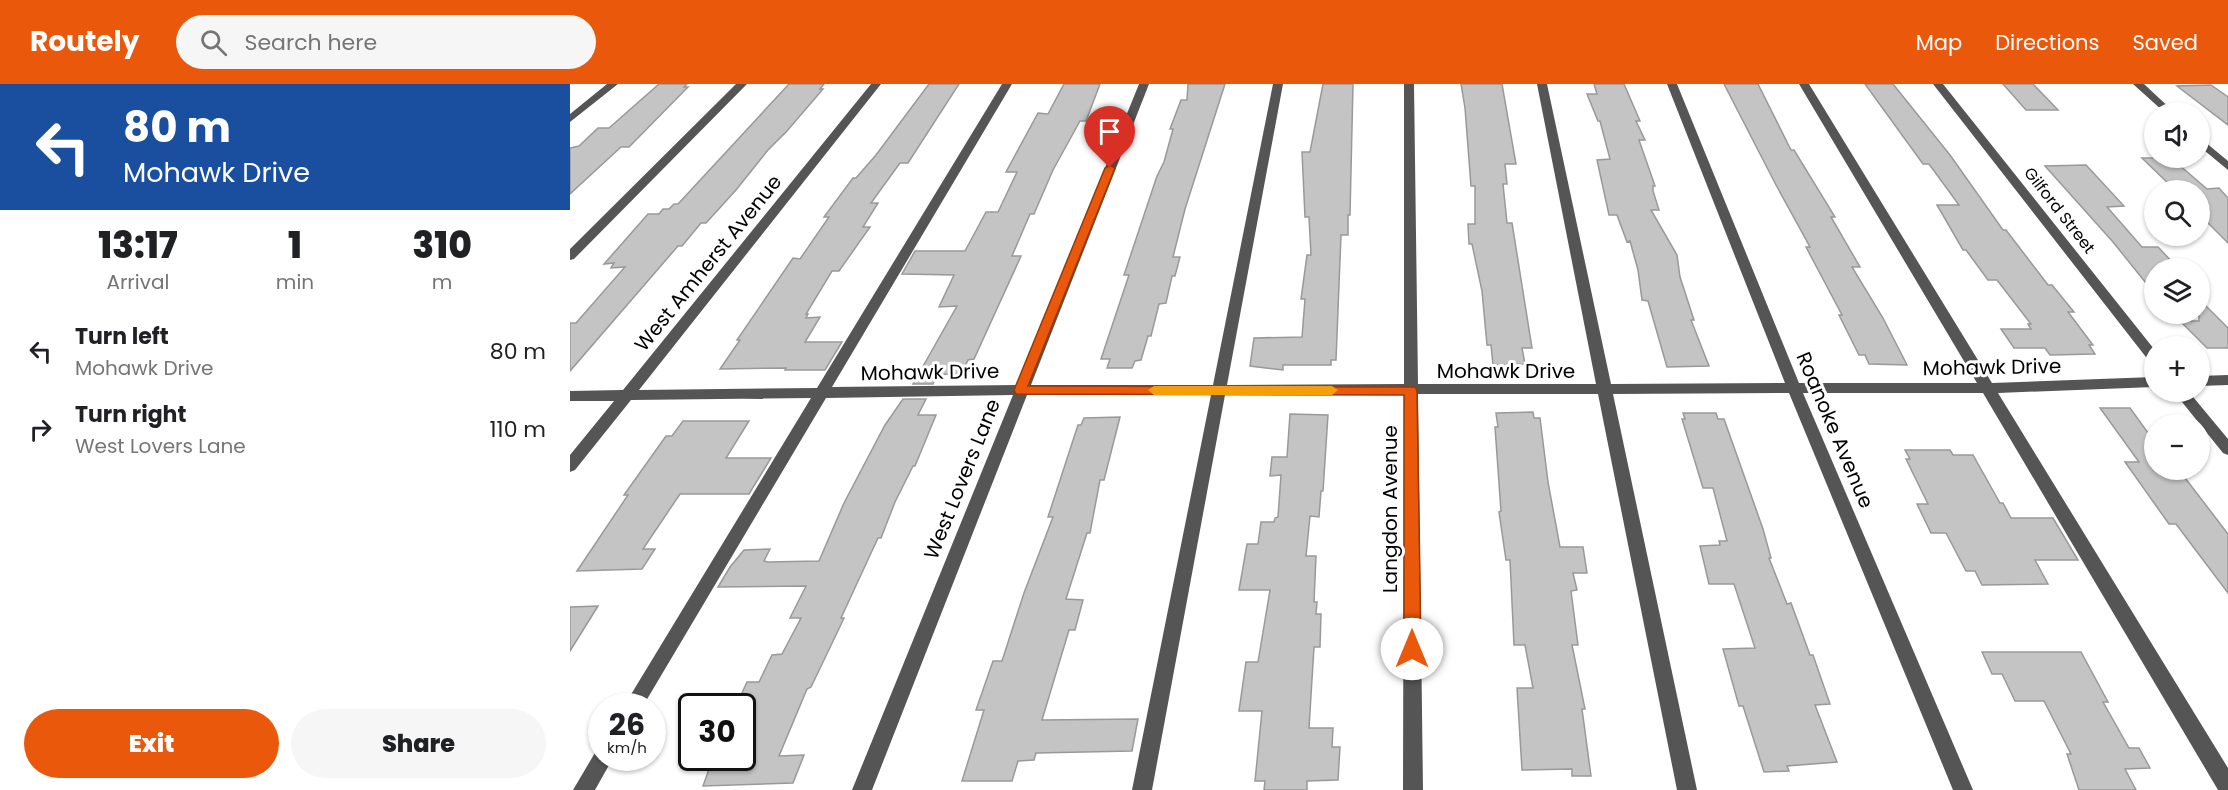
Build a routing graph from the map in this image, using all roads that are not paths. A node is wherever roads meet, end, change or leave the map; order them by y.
1 (613, 84) edge
2 (742, 84) edge
3 (876, 84) edge
4 (1007, 84) edge
5 (1144, 84) edge
6 (1278, 84) edge
7 (1409, 84) edge
8 (1542, 84) edge
9 (1672, 84) edge
10 (1804, 84) edge
11 (1938, 84) edge
12 (2138, 84) edge
13 (2158, 102) edge
14 (570, 119) edge
15 (2210, 151) edge
16 (2228, 167) edge
17 (570, 256) edge
18 (2144, 345) edge
19 (2228, 380) edge
20 (2210, 381) edge
21 (2144, 382) edge
22 (1794, 388) junction
23 (1988, 388) junction
24 (1020, 390) junction
25 (1219, 390) junction
26 (1604, 390) junction
27 (1411, 391) junction
28 (820, 393) junction
29 (627, 395) junction
30 (570, 396) edge
31 (2189, 402) edge
32 (2228, 449) edge
33 (570, 466) edge
34 (641, 693) edge
35 (595, 771) edge
36 (2228, 788) edge
37 (583, 790) edge
38 (862, 790) edge
39 (1142, 790) edge
40 (1413, 790) edge
41 (1687, 790) edge
42 (1963, 790) edge

1 - 14 street
2 - 17 street
3 - 29 street, West Amherst Avenue
4 - 28 street
5 - 24 street, West Lovers Lane
6 - 25 street
7 - 27 street, Langdon Avenue
8 - 26 street
9 - 22 street, Roanoke Avenue
10 - 23 street
11 - 18 street, Gilford Street
12 - 13 street
15 - 16 street
19 - 20 street
21 - 23 street, Mohawk Drive
22 - 23 street, Mohawk Drive
22 - 26 street, Mohawk Drive
22 - 42 street, Roanoke Avenue
23 - 36 street
24 - 25 street, Mohawk Drive
24 - 28 street, Mohawk Drive
24 - 38 street, West Lovers Lane
25 - 27 street, Mohawk Drive
25 - 39 street
26 - 27 street, Mohawk Drive
26 - 41 street
27 - 40 street, Langdon Avenue
28 - 29 street, Mohawk Drive
28 - 34 street
29 - 30 street, Mohawk Drive
29 - 33 street, West Amherst Avenue
31 - 32 street
35 - 37 street

